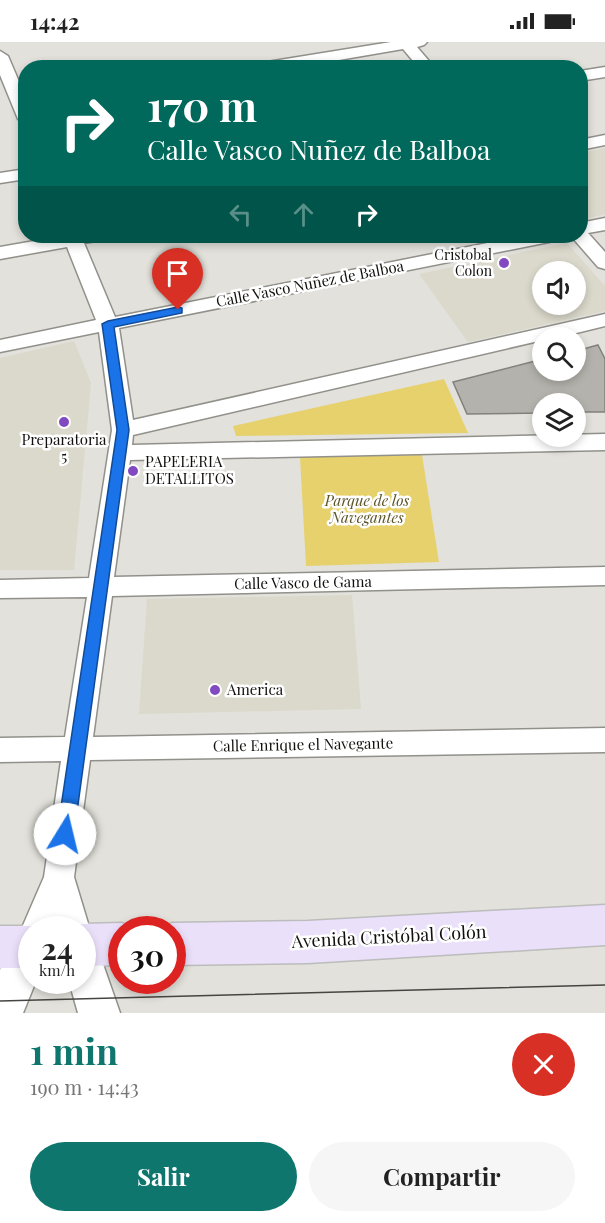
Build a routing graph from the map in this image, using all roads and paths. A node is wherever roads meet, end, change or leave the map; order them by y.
1 (5, 42) edge
2 (0, 43) edge
3 (410, 43) edge
4 (0, 56) edge
5 (309, 60) edge
6 (422, 60) edge
7 (605, 72) edge
8 (588, 75) edge
9 (18, 96) edge
10 (0, 110) edge
11 (18, 110) edge
12 (605, 140) edge
13 (588, 143) edge
14 (18, 175) edge
15 (0, 178) edge
16 (605, 224) edge
17 (588, 227) edge
18 (52, 243) edge
19 (82, 243) edge
20 (514, 243) edge
21 (586, 243) edge
22 (0, 254) edge
23 (605, 263) edge
24 (605, 320) edge
25 (108, 324) junction
26 (0, 346) edge
27 (123, 430) junction
28 (605, 442) edge
29 (119, 453) junction
30 (605, 576) edge
31 (99, 587) junction
32 (0, 589) edge
33 (605, 740) edge
34 (78, 748) junction
35 (0, 750) edge
36 (59, 877) junction
37 (40, 916) edge
38 (71, 916) edge
39 (605, 925) edge
40 (186, 944) edge
41 (18, 966) edge
42 (93, 994) edge
43 (2, 1013) edge
44 (99, 1013) edge

1 - 2 street
3 - 5 street
3 - 6 street
4 - 9 street
7 - 8 street
10 - 11 street
12 - 13 street
14 - 15 street
16 - 17 street
18 - 22 street
19 - 25 street
20 - 25 street, Calle Vasco Nuñez de Balboa
21 - 23 street
24 - 27 street
25 - 26 street, Calle Vasco Nuñez de Balboa
25 - 27 street
27 - 29 street
28 - 29 street
29 - 31 street
30 - 31 street, Calle Vasco de Gama
31 - 32 street, Calle Vasco de Gama
31 - 34 street
33 - 34 street, Calle Enrique el Navegante
34 - 35 street, Calle Enrique el Navegante
34 - 36 street
36 - 37 street
36 - 38 street
39 - 40 main road, Avenida Cristóbal Colón
41 - 43 street
42 - 44 street

